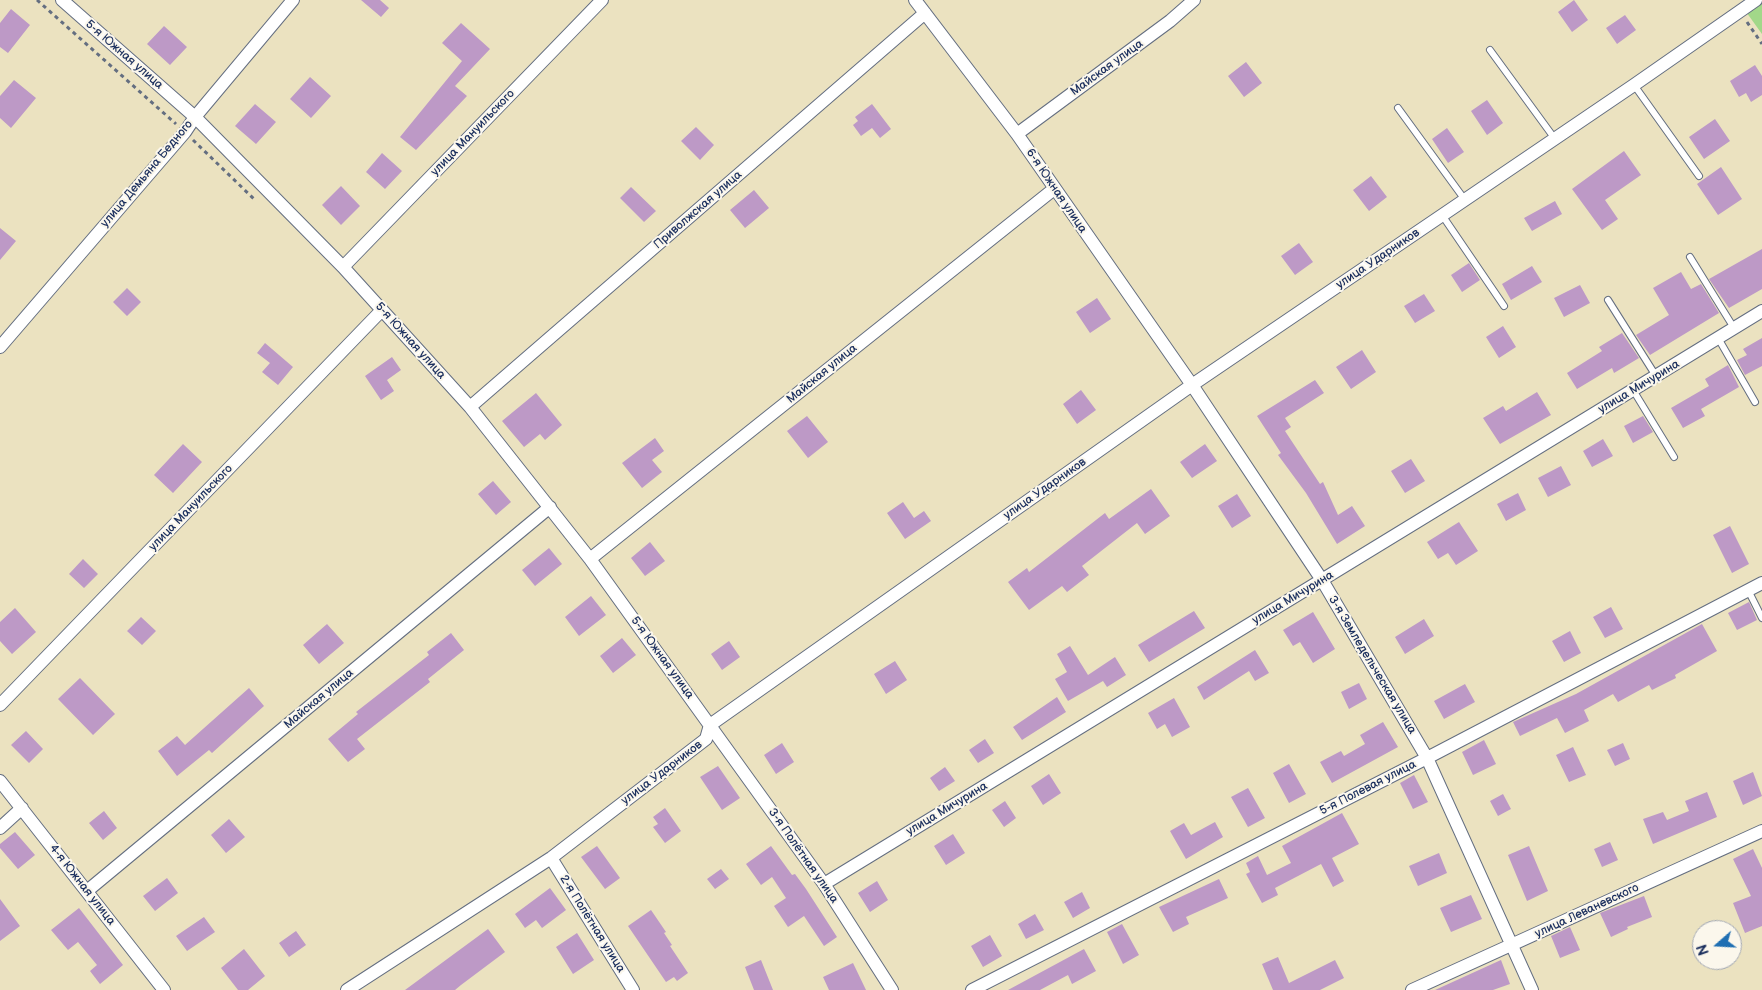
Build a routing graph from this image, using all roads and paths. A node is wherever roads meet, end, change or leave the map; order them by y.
1 (37, 0) edge
2 (62, 0) edge
3 (293, 0) edge
4 (602, 0) edge
5 (915, 0) edge
6 (1194, 0) edge
7 (1756, 0) edge
8 (1739, 11) junction
9 (925, 13) junction
10 (1762, 44) edge
11 (1490, 50) dead end
12 (1634, 86) junction
13 (1398, 108) dead end
14 (195, 117) junction
15 (185, 132) junction
16 (1017, 134) junction
17 (1555, 139) junction
18 (1699, 176) dead end
19 (1054, 189) junction
20 (256, 200) dead end
21 (1465, 200) junction
22 (1442, 215) junction
23 (1690, 257) dead end
24 (343, 267) junction
25 (1608, 300) dead end
26 (1504, 306) dead end
27 (382, 310) junction
28 (1762, 311) edge
29 (1734, 328) junction
30 (1718, 338) junction
31 (0, 347) edge
32 (1656, 376) junction
33 (1192, 385) junction
34 (1633, 390) junction
35 (1755, 402) dead end
36 (470, 407) junction
37 (1674, 457) dead end
38 (550, 507) junction
39 (590, 559) junction
40 (1322, 580) junction
41 (1762, 583) edge
42 (1748, 590) junction
43 (1762, 618) edge
44 (0, 705) edge
45 (710, 725) junction
46 (1427, 758) junction
47 (0, 781) edge
48 (22, 808) junction
49 (0, 828) edge
50 (1762, 831) edge
51 (551, 858) junction
52 (824, 884) junction
53 (87, 892) junction
54 (1513, 945) junction
55 (164, 990) edge
56 (346, 990) edge
57 (633, 990) edge
58 (892, 990) edge
59 (972, 990) edge
60 (1412, 990) edge
61 (1532, 990) edge

1 - 15 path
2 - 14 street, 5-я Южная улица
3 - 14 street, улица Демьяна Бедного
4 - 24 street, улица Мануильского
5 - 9 street, 6-я Южная улица
6 - 16 street, Майская улица
7 - 8 street, улица Ударников
8 - 10 path
8 - 12 street, улица Ударников
9 - 16 street, 6-я Южная улица
9 - 36 street, Приволжская улица
11 - 17 lane
12 - 17 street, улица Ударников
12 - 18 lane
13 - 21 lane
14 - 15 street, улица Демьяна Бедного
14 - 24 street, 5-я Южная улица
15 - 20 path
15 - 31 street, улица Демьяна Бедного
16 - 19 street, 6-я Южная улица
17 - 21 street, улица Ударников
19 - 33 street, 6-я Южная улица
19 - 39 street, Майская улица
21 - 22 street, улица Ударников
22 - 26 lane
22 - 33 street, улица Ударников
23 - 29 lane
24 - 27 street, 5-я Южная улица
25 - 32 lane
27 - 36 street, 5-я Южная улица
27 - 44 street, улица Мануильского
28 - 29 street, улица Мичурина
29 - 30 street, улица Мичурина
30 - 32 street, улица Мичурина
30 - 35 lane
32 - 34 street, улица Мичурина
33 - 40 street, 3-я Земледельческая улица
33 - 45 street, улица Ударников
34 - 37 lane
34 - 40 street, улица Мичурина
36 - 38 street, 5-я Южная улица
38 - 39 street, 5-я Южная улица
38 - 53 street, Майская улица
39 - 45 street, 5-я Южная улица
40 - 46 street, 3-я Земледельческая улица
40 - 52 street, улица Мичурина
41 - 42 street, 5-я Полевая улица
42 - 43 lane
42 - 46 street, 5-я Полевая улица
45 - 51 street, улица Ударников
45 - 52 street, 3-я Полётная улица
46 - 54 street, 3-я Земледельческая улица
46 - 59 street, 5-я Полевая улица
47 - 48 street, 4-я Южная улица
48 - 49 street
48 - 53 street, 4-я Южная улица
50 - 54 street, улица Леваневского
51 - 56 street, улица Ударников
51 - 57 street, 2-я Полётная улица
52 - 58 street, 3-я Полётная улица
53 - 55 street, 4-я Южная улица
54 - 60 street, улица Леваневского
54 - 61 street, 3-я Земледельческая улица

